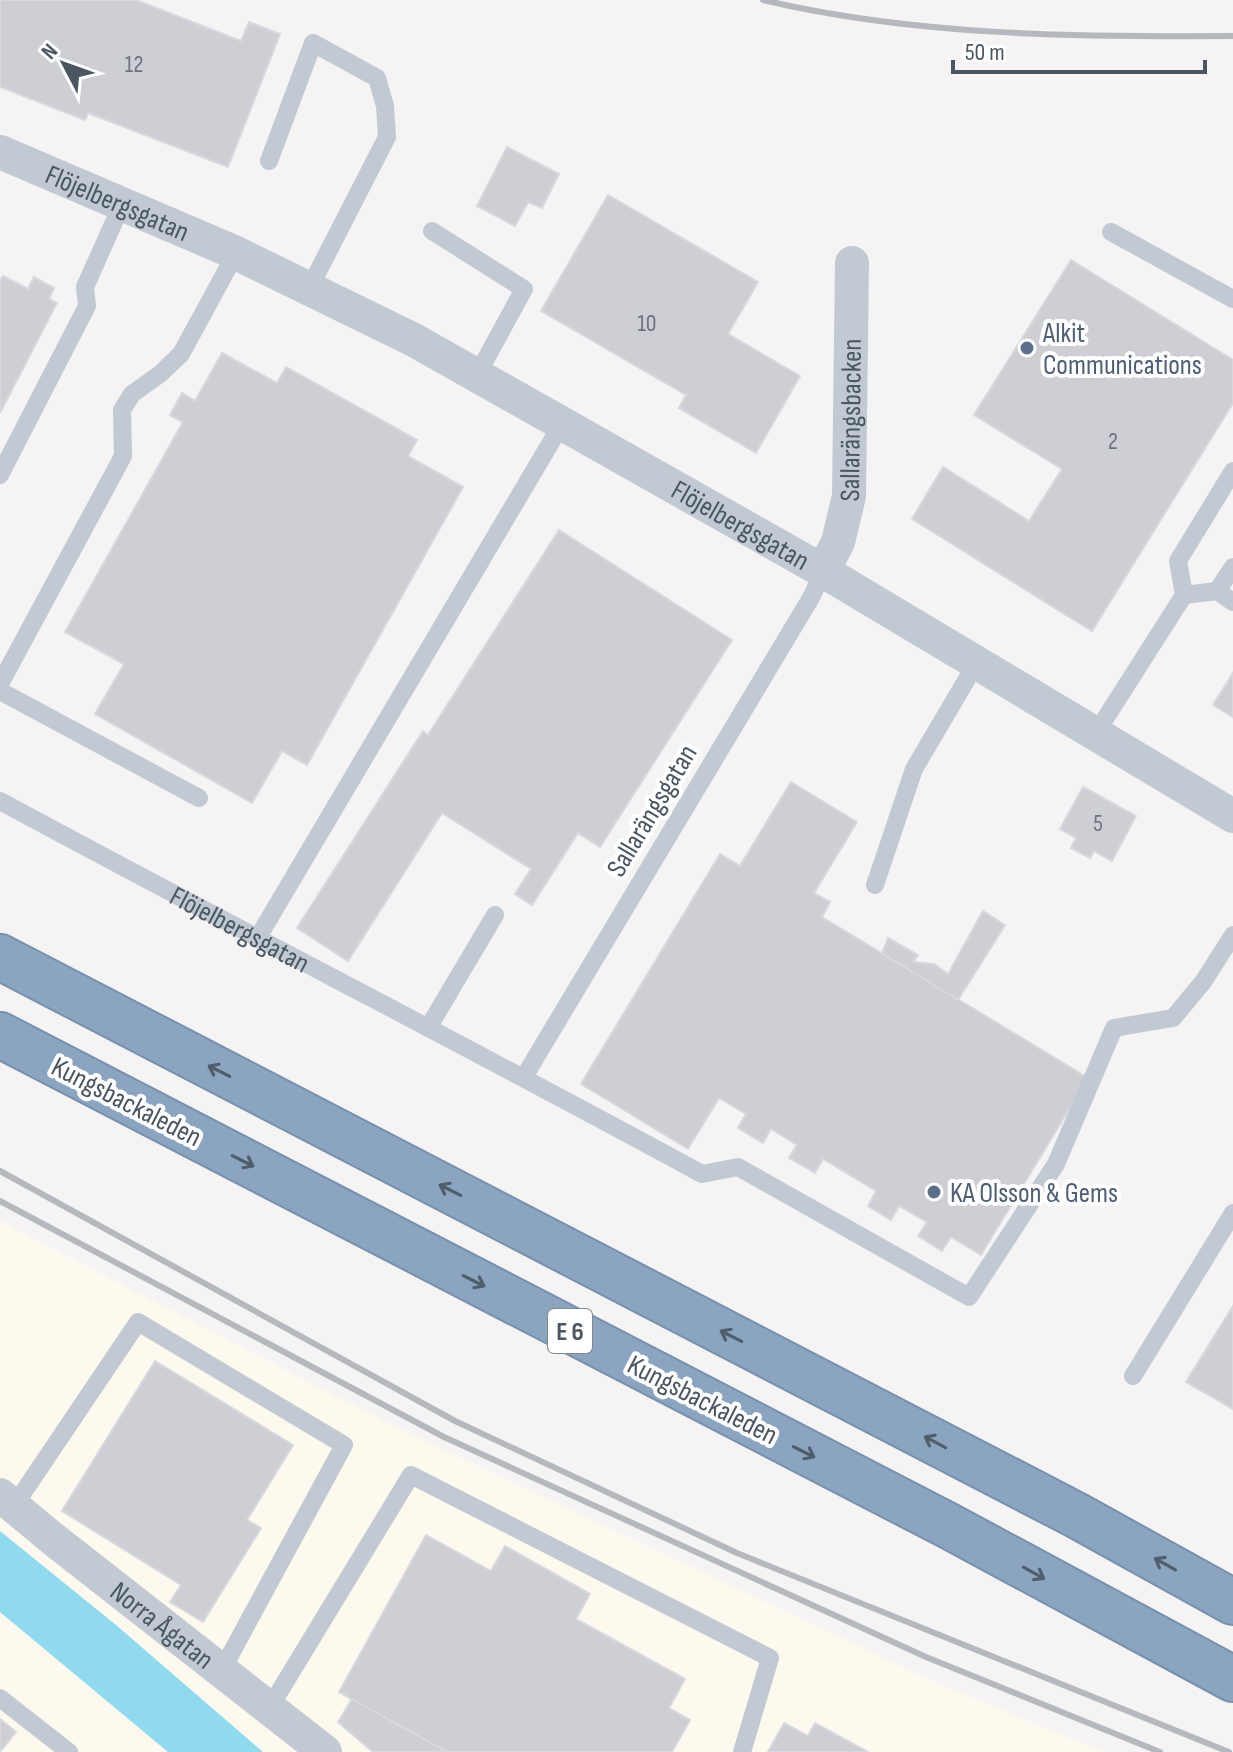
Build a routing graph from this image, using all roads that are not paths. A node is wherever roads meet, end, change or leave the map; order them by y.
1 (0, 152) edge
2 (269, 161) dead end
3 (122, 204) junction
4 (432, 231) dead end
5 (1111, 232) dead end
6 (236, 253) junction
7 (852, 263) dead end
8 (309, 289) junction
9 (1233, 299) edge
10 (477, 375) junction
11 (563, 422) junction
12 (1233, 471) edge
13 (0, 475) edge
14 (1233, 567) edge
15 (823, 571) junction
16 (1184, 595) junction
17 (1225, 596) edge
18 (977, 662) junction
19 (0, 684) edge
20 (0, 691) edge
21 (1096, 733) junction
22 (199, 798) dead end
23 (0, 801) edge
24 (1233, 816) edge
25 (875, 885) dead end
26 (495, 915) dead end
27 (1233, 935) edge
28 (257, 939) junction
29 (0, 957) edge
30 (428, 1028) junction
31 (0, 1035) edge
32 (524, 1077) junction
33 (1233, 1213) edge
34 (1133, 1376) dead end
35 (7, 1500) edge
36 (1233, 1602) edge
37 (222, 1670) junction
38 (1233, 1679) edge
39 (0, 1698) edge
40 (270, 1707) junction
41 (69, 1752) edge
42 (325, 1752) edge
43 (742, 1752) edge

1 - 3 street, Flöjelbergsgatan
2 - 8 lane
3 - 6 street, Flöjelbergsgatan
3 - 13 lane
4 - 10 lane
5 - 9 lane
6 - 8 street, Flöjelbergsgatan
6 - 19 lane
7 - 15 street, Sallarängsbacken
8 - 10 street, Flöjelbergsgatan
10 - 11 street, Flöjelbergsgatan
11 - 15 street, Flöjelbergsgatan
11 - 28 lane
12 - 16 lane
14 - 17 lane
15 - 18 street, Flöjelbergsgatan
15 - 32 lane, Sallarängsgatan
16 - 17 lane
16 - 21 lane
18 - 21 street, Flöjelbergsgatan
18 - 25 lane
20 - 22 lane
21 - 24 street, Flöjelbergsgatan
23 - 28 lane, Flöjelbergsgatan
26 - 30 lane
27 - 32 lane, Flöjelbergsgatan
28 - 30 lane, Flöjelbergsgatan
36 -> 29 highway, E 6
30 - 32 lane, Flöjelbergsgatan
31 -> 38 highway, Kungsbackaleden / E 6
33 - 34 lane
35 - 37 street, Norra Ågatan
35 - 37 lane
37 - 40 street, Norra Ågatan
39 - 41 lane
40 - 42 street, Norra Ågatan
40 - 43 lane

